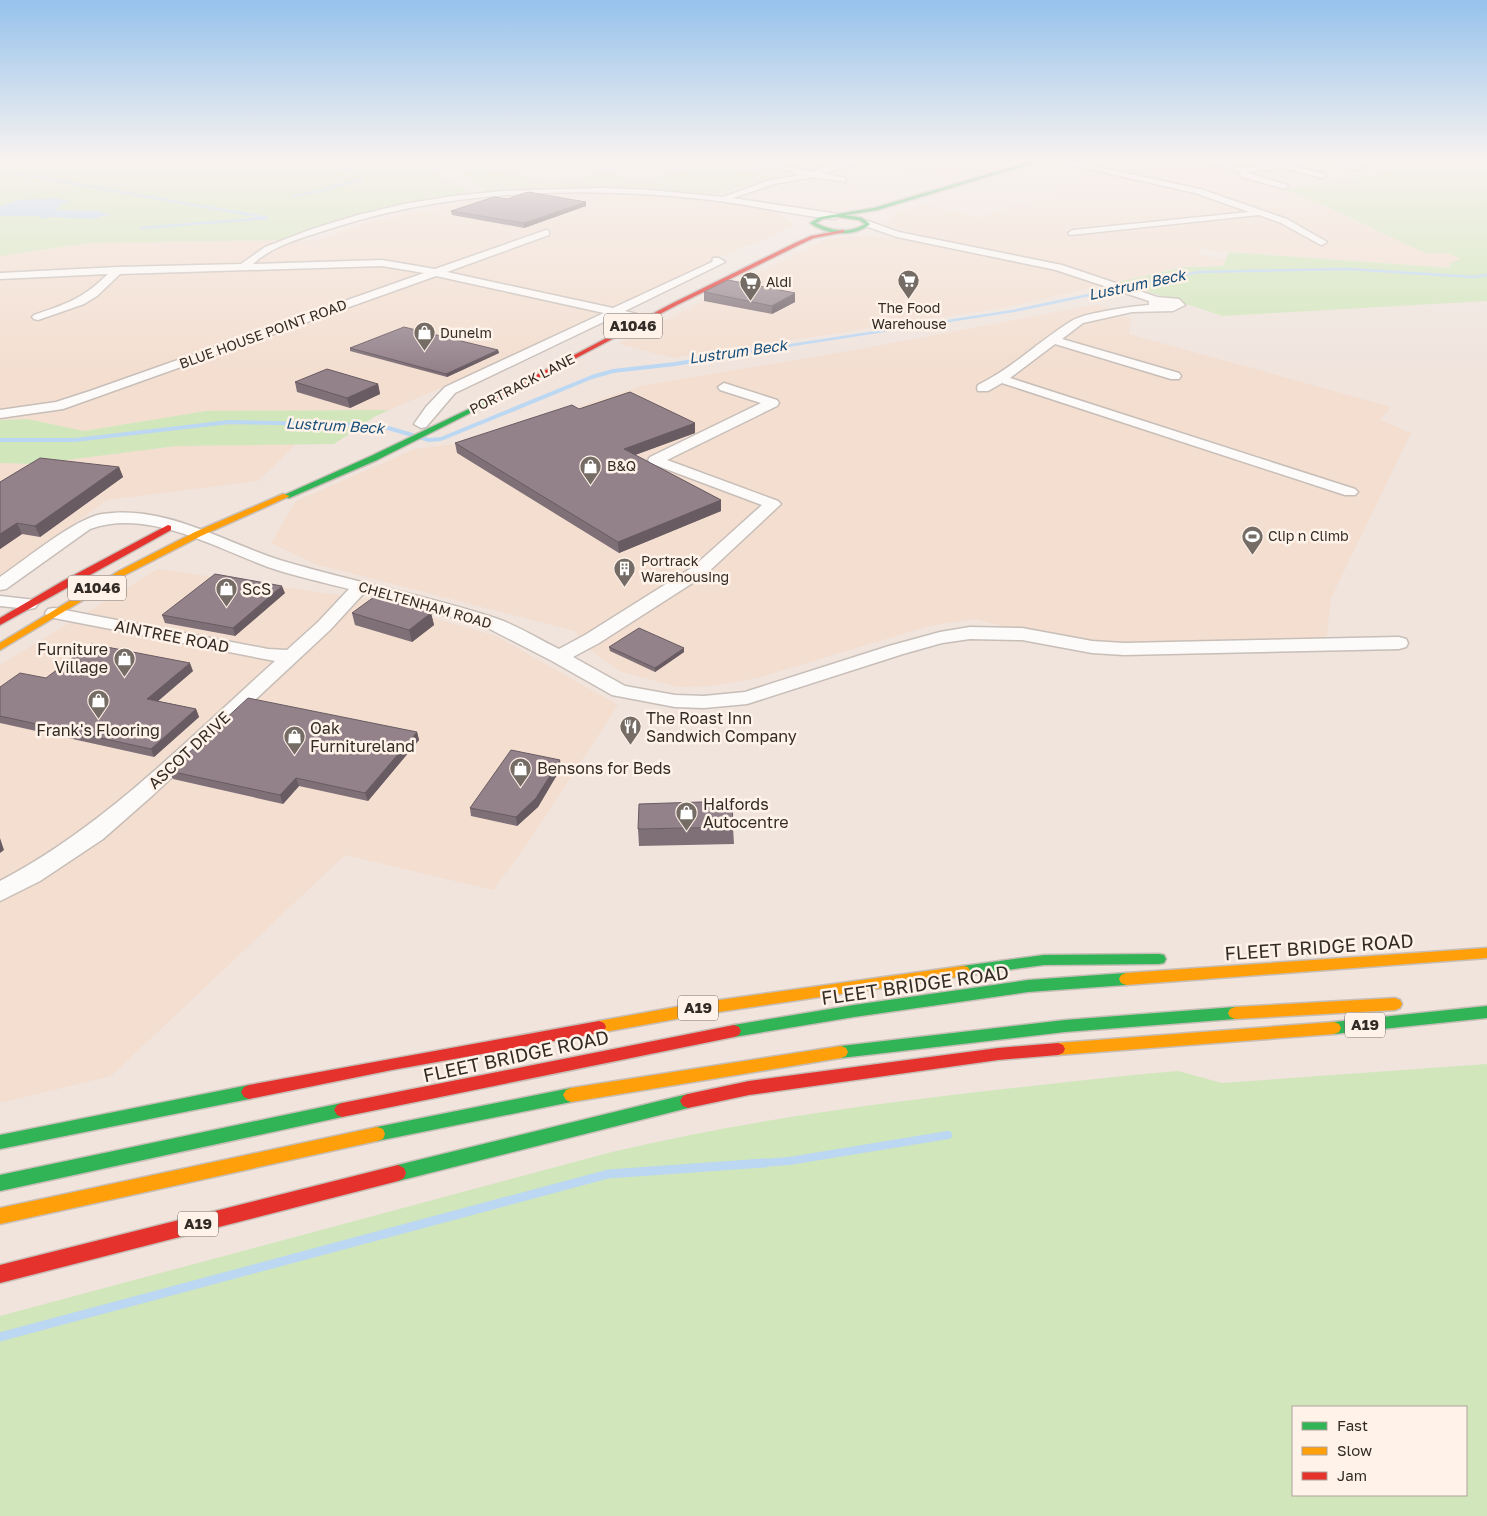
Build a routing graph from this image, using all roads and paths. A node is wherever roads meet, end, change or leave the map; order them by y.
1 (323, 229) edge
2 (809, 229) edge
3 (825, 229) edge
4 (860, 229) edge
5 (883, 229) edge
6 (1113, 229) edge
7 (1298, 229) edge
8 (846, 231) junction
9 (546, 233) dead end
10 (1073, 233) dead end
11 (897, 234) junction
12 (524, 241) junction
13 (1322, 242) dead end
14 (541, 244) dead end
15 (716, 260) dead end
16 (245, 266) junction
17 (695, 266) dead end
18 (707, 268) junction
19 (118, 270) junction
20 (434, 272) junction
21 (0, 276) edge
22 (40, 312) dead end
23 (614, 312) junction
24 (633, 316) junction
25 (1053, 340) junction
26 (1175, 376) dead end
27 (1002, 379) junction
28 (724, 387) dead end
29 (983, 388) dead end
30 (0, 414) edge
31 (422, 428) junction
32 (294, 480) dead end
33 (1350, 492) dead end
34 (190, 518) dead end
35 (172, 526) junction
36 (198, 534) junction
37 (0, 585) edge
38 (360, 586) junction
39 (0, 601) edge
40 (29, 604) junction
41 (54, 613) junction
42 (0, 622) edge
43 (1399, 643) dead end
44 (0, 647) edge
45 (291, 656) junction
46 (559, 657) junction
47 (0, 892) edge
48 (1487, 953) edge
49 (1406, 957) junction
50 (1249, 958) dead end
51 (1171, 959) dead end
52 (1408, 1004) dead end
53 (1487, 1012) edge
54 (0, 1142) edge
55 (0, 1183) edge
56 (0, 1216) edge
57 (0, 1274) edge

1 - 16 street
2 - 24 main road, PORTRACK LANE / A1046
3 - 8 main road, PORTRACK LANE / A1046
4 - 8 main road, PORTRACK LANE / A1046
5 - 11 street
6 - 10 street
7 - 13 street
8 - 11 street
8 - 31 main road, PORTRACK LANE / A1046
9 - 12 street, BLUE HOUSE POINT ROAD
11 - 25 street
12 - 14 street, BLUE HOUSE POINT ROAD
12 - 20 street, BLUE HOUSE POINT ROAD
15 - 18 street, PORTRACK LANE
16 - 19 street
16 - 20 street
17 - 18 street
18 - 23 street, PORTRACK LANE
19 - 21 street
19 - 22 street
20 - 23 street
20 - 30 street, BLUE HOUSE POINT ROAD
23 - 24 street
23 - 31 street, PORTRACK LANE
24 - 31 main road, PORTRACK LANE / A1046
25 - 26 street
25 - 27 street
27 - 29 street
27 - 33 street
28 - 46 street
31 - 32 main road, PORTRACK LANE / A1046
31 - 36 main road, PORTRACK LANE / A1046
34 - 35 main road, A1046
35 - 36 street, CHELTENHAM ROAD
35 - 37 street, CHELTENHAM ROAD
35 - 40 main road, A1046
36 - 38 street, CHELTENHAM ROAD
36 - 41 main road, A1046
38 - 45 street, ASCOT DRIVE
38 - 46 street, CHELTENHAM ROAD
39 - 40 street
40 - 42 main road, A1046
41 - 44 main road, A1046
41 - 45 street, AINTREE ROAD
43 - 46 street, CHELTENHAM ROAD
45 - 47 street, ASCOT DRIVE
48 - 49 main road, FLEET BRIDGE ROAD / A19
49 - 50 main road, A19
49 - 55 main road, FLEET BRIDGE ROAD / A19
51 - 54 main road, A19
52 - 56 main road, A19
53 - 57 main road, A19

